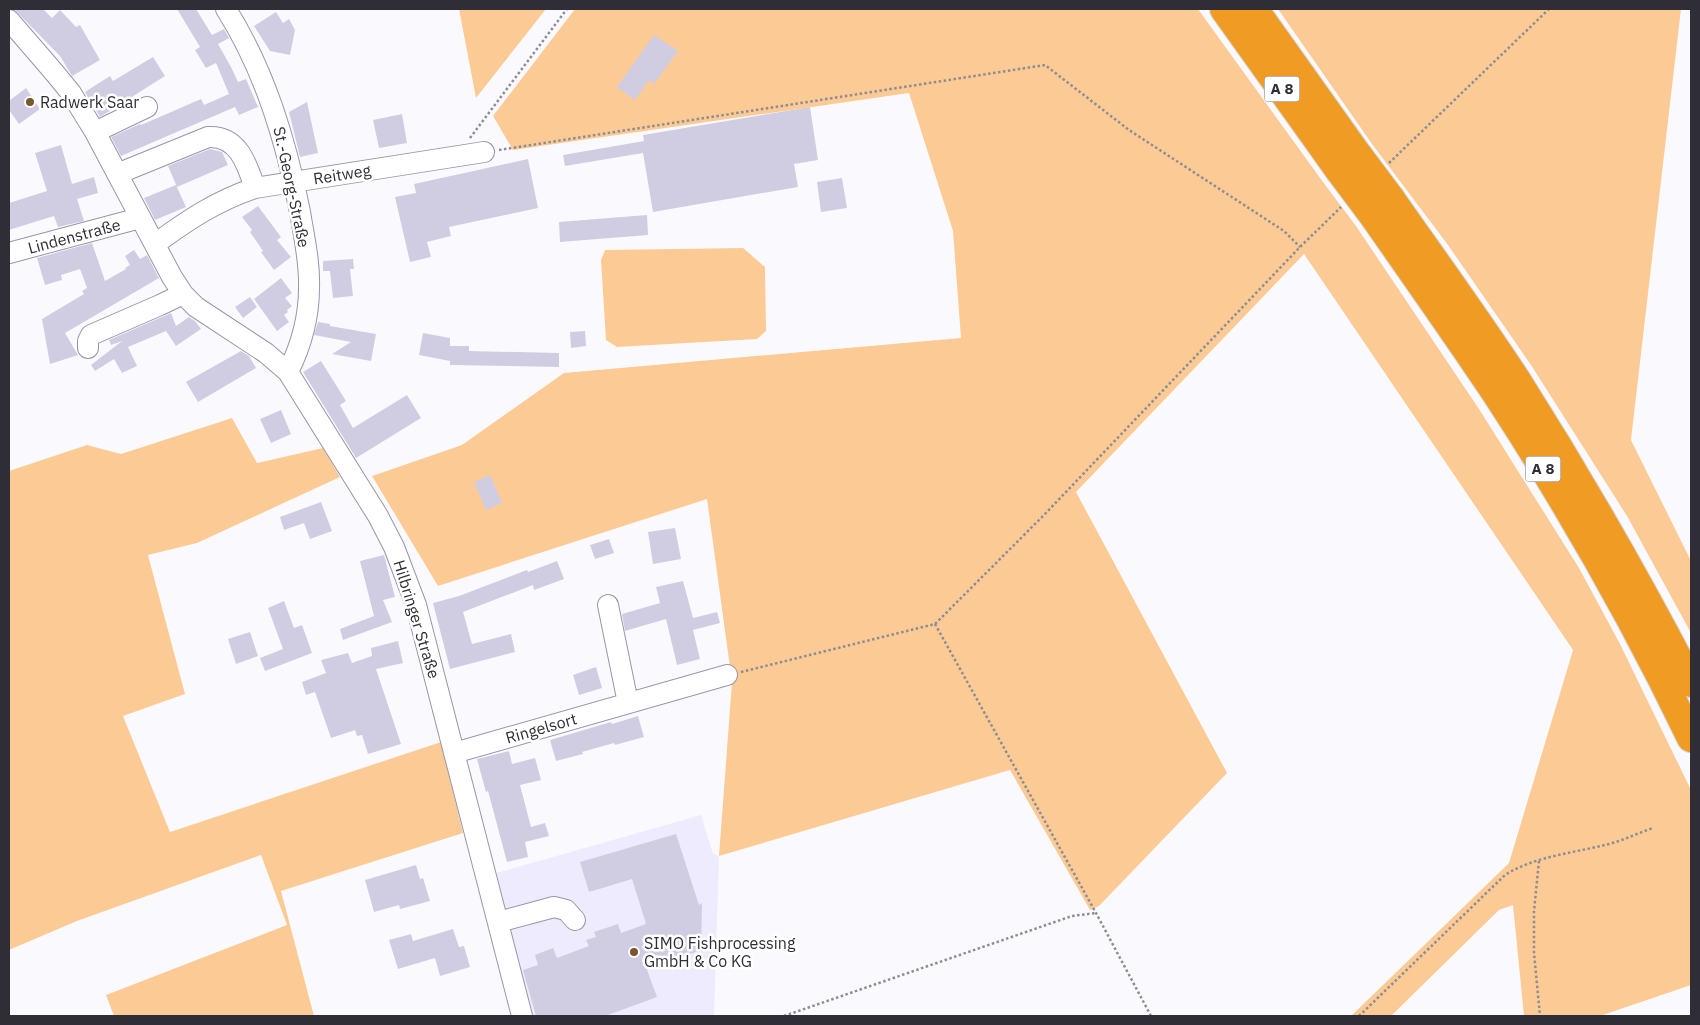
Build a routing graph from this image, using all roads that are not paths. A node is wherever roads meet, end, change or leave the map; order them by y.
1 (226, 9) edge
2 (1224, 9) edge
3 (1254, 9) edge
4 (9, 20) edge
5 (147, 107) dead end
6 (94, 132) junction
7 (484, 152) road end
8 (1348, 162) junction
9 (117, 174) junction
10 (294, 182) junction
11 (255, 188) junction
12 (1381, 207) junction
13 (140, 218) junction
14 (155, 244) junction
15 (9, 254) edge
16 (183, 294) junction
17 (88, 348) dead end
18 (288, 372) junction
19 (608, 605) dead end
20 (727, 675) road end
21 (1691, 683) edge
22 (628, 703) junction
23 (1691, 738) edge
24 (454, 753) junction
25 (575, 920) dead end
26 (498, 922) junction
27 (522, 1016) edge

1 - 10 street, St.-Georg-Straße
2 - 8 highway, A 8
3 - 8 highway, A 8
4 - 6 street, Hilbringer Straße
5 - 6 street
6 - 9 street, Hilbringer Straße
7 - 10 street, Reitweg
8 - 12 highway, A 8, bridge
9 - 11 street
9 - 13 street, Hilbringer Straße
10 - 11 street, Reitweg
10 - 18 street, St.-Georg-Straße
11 - 14 street, Reitweg
12 - 21 highway, A 8
12 - 23 highway, A 8
13 - 14 street, Hilbringer Straße
13 - 15 street, Lindenstraße
14 - 16 street, Hilbringer Straße
16 - 17 street
16 - 18 street, Hilbringer Straße
18 - 24 street, Hilbringer Straße
19 - 22 street
20 - 22 street, Ringelsort
22 - 24 street, Ringelsort
24 - 26 street, Hilbringer Straße
25 - 26 street
26 - 27 street, Hilbringer Straße

